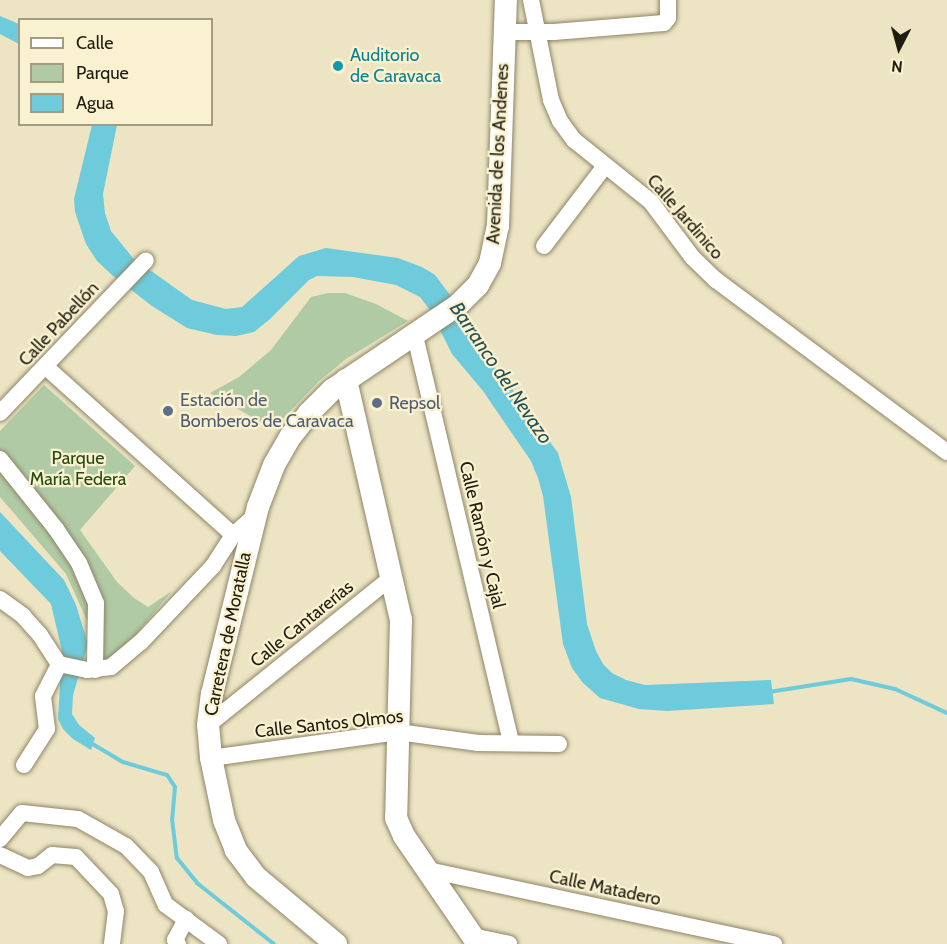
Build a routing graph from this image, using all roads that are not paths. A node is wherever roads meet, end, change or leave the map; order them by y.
1 (506, 0) edge
2 (531, 0) edge
3 (668, 0) edge
4 (504, 32) junction
5 (539, 33) junction
6 (604, 166) junction
7 (544, 246) dead end
8 (146, 260) dead end
9 (420, 332) junction
10 (46, 368) junction
11 (346, 380) junction
12 (0, 413) edge
13 (947, 452) edge
14 (0, 459) edge
15 (240, 541) junction
16 (222, 551) junction
17 (237, 571) junction
18 (207, 572) junction
19 (393, 576) junction
20 (0, 599) edge
21 (61, 665) junction
22 (88, 669) junction
23 (208, 725) junction
24 (398, 732) junction
25 (511, 742) junction
26 (559, 744) dead end
27 (211, 758) junction
28 (24, 765) dead end
29 (0, 839) edge
30 (0, 855) edge
31 (428, 870) junction
32 (186, 919) junction
33 (718, 938) edge
34 (475, 940) edge
35 (112, 944) edge
36 (178, 944) edge
37 (219, 944) edge
38 (336, 944) edge
39 (509, 944) edge
40 (774, 944) edge

1 - 4 main road, Avenida de los Andenes
2 - 5 street, Calle Jardinico
3 - 5 street
4 - 5 street
4 - 9 main road, Avenida de los Andenes
5 - 6 street, Calle Jardinico
6 - 7 street
6 - 13 street, Calle Jardinico
8 - 10 street, Calle Pabellón
9 - 11 main road, Avenida de los Andenes
9 - 25 street, Calle Ramón y Cajal
10 - 12 street, Calle Pabellón
10 - 15 street
11 - 15 main road, Carretera de Moratalla
11 - 19 main road
14 - 22 street
15 - 16 street
15 - 17 main road, Carretera de Moratalla
16 - 17 street
16 - 18 street
17 - 18 street
17 - 23 main road, Carretera de Moratalla
18 - 22 street
19 - 23 street, Calle Cantarerías
19 - 24 main road
20 - 21 street
21 - 22 street
21 - 28 street
23 - 27 main road, Carretera de Moratalla
24 - 25 street, Calle Santos Olmos
24 - 27 street, Calle Santos Olmos
24 - 31 main road
25 - 26 street, Calle Santos Olmos
27 - 38 main road, Carretera de Moratalla
29 - 32 street
30 - 35 street
31 - 33 street, Calle Matadero
31 - 34 main road
32 - 36 street
32 - 37 street
33 - 40 street, Calle Matadero
34 - 39 street

